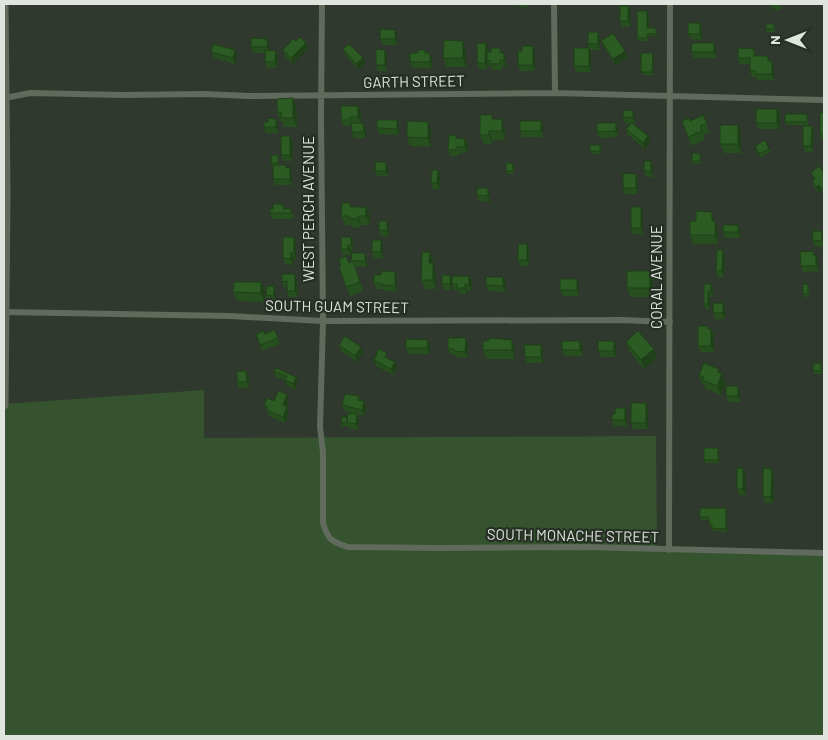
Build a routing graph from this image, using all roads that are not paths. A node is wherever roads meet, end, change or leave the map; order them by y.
1 (4, 4) edge
2 (322, 4) edge
3 (554, 4) edge
4 (670, 4) edge
5 (555, 93) junction
6 (321, 95) junction
7 (670, 96) junction
8 (4, 98) edge
9 (824, 100) edge
10 (5, 312) edge
11 (323, 321) junction
12 (670, 322) junction
13 (4, 405) edge
14 (326, 533) joint
15 (669, 550) junction
16 (824, 553) edge

1 - 8 main road
2 - 6 street, WEST PERCH AVENUE
3 - 5 street
4 - 7 street, CORAL AVENUE
5 - 6 street, GARTH STREET
5 - 7 street, GARTH STREET
6 - 8 street, GARTH STREET
6 - 11 street, WEST PERCH AVENUE
7 - 9 street, GARTH STREET
7 - 12 street, CORAL AVENUE
8 - 10 main road
10 - 11 street, SOUTH GUAM STREET
10 - 13 main road
11 - 12 street, SOUTH GUAM STREET
11 - 14 street, WEST PERCH AVENUE
12 - 15 street, CORAL AVENUE
14 - 15 street, SOUTH MONACHE STREET
15 - 16 street, SOUTH MONACHE STREET

